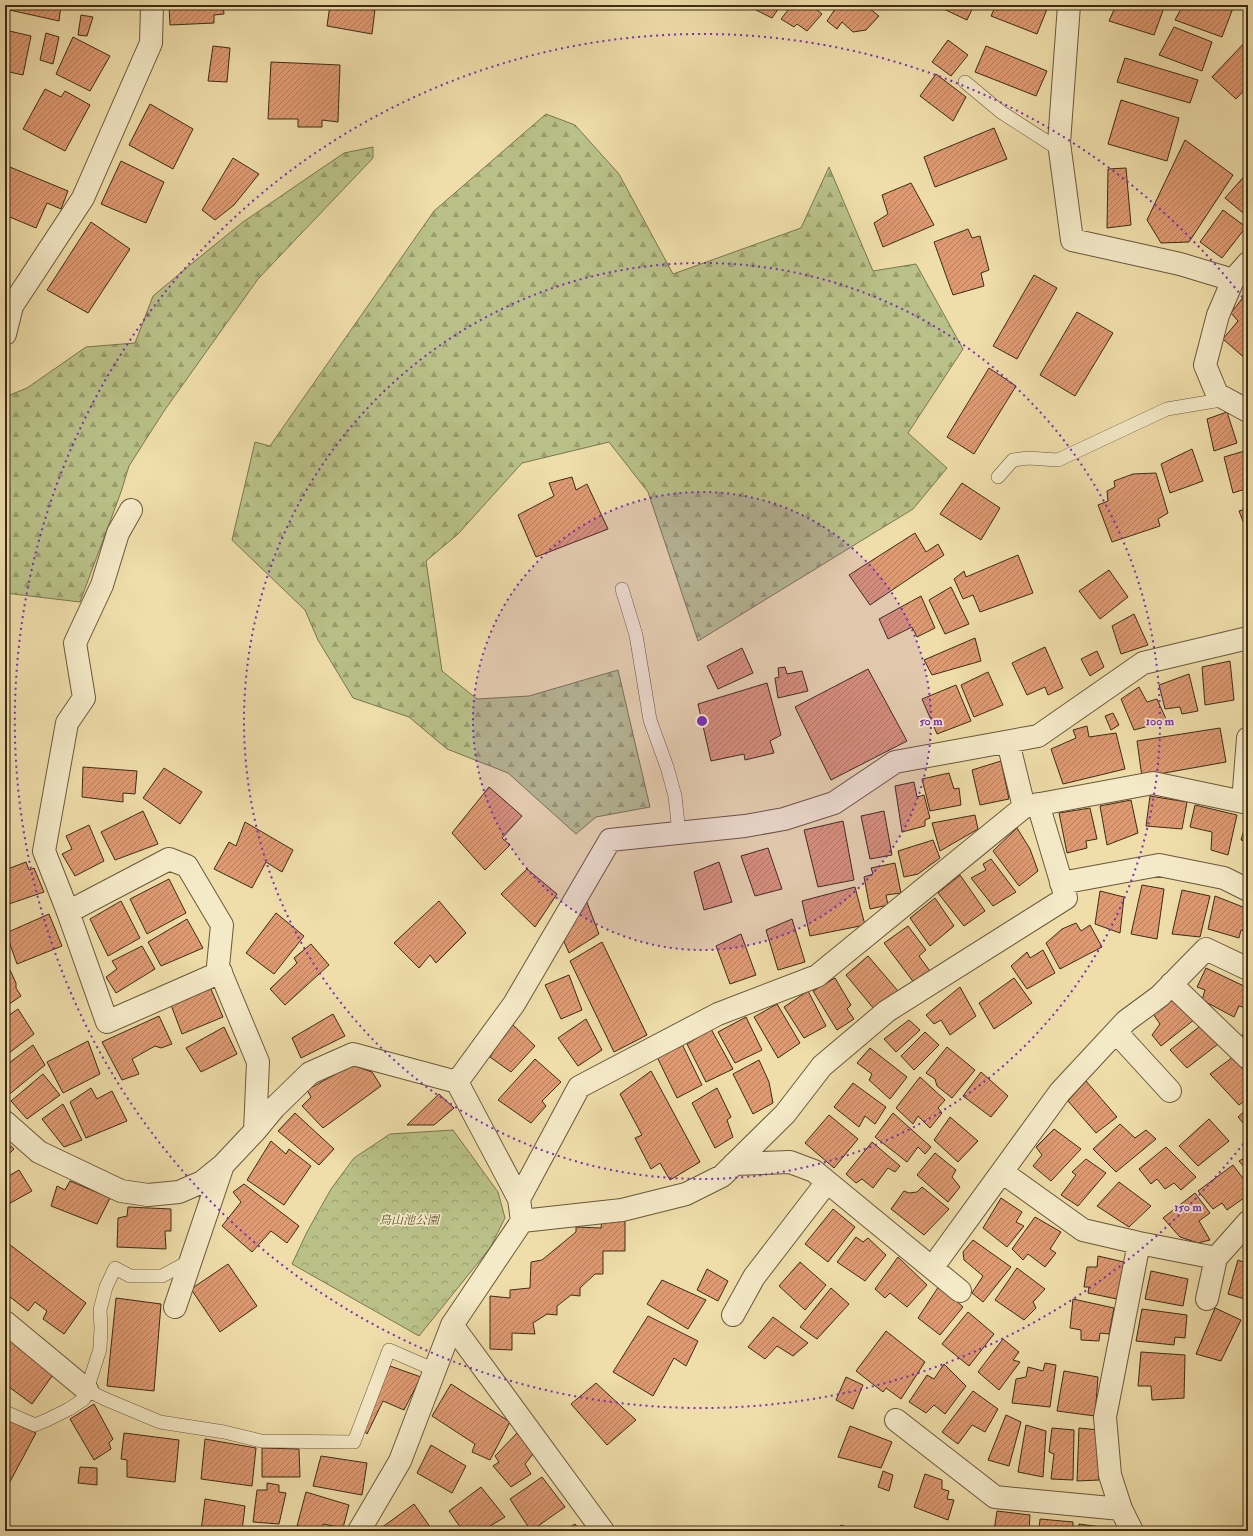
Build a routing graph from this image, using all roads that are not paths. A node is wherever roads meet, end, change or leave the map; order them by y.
1 (152, 5) edge
2 (1069, 5) edge
3 (965, 82) dead end
4 (1060, 150) junction
5 (1248, 263) edge
6 (1233, 280) junction
7 (5, 334) edge
8 (1227, 399) junction
9 (1248, 411) edge
10 (998, 477) dead end
11 (131, 510) dead end
12 (622, 589) dead end
13 (1248, 638) edge
14 (1248, 738) edge
15 (1008, 742) junction
16 (1245, 803) edge
17 (1031, 805) junction
18 (679, 833) junction
19 (1061, 883) junction
20 (1248, 890) edge
21 (68, 912) junction
22 (1248, 969) edge
23 (221, 972) junction
24 (1171, 984) junction
25 (1116, 1032) junction
26 (1248, 1058) edge
27 (457, 1082) junction
28 (1170, 1091) dead end
29 (5, 1122) edge
30 (255, 1131) junction
31 (734, 1164) junction
32 (223, 1165) junction
33 (1002, 1172) junction
34 (827, 1182) junction
35 (519, 1199) junction
36 (522, 1221) junction
37 (1248, 1222) edge
38 (1138, 1243) junction
39 (1216, 1258) junction
40 (190, 1261) junction
41 (932, 1268) junction
42 (960, 1291) dead end
43 (1208, 1299) dead end
44 (175, 1308) dead end
45 (733, 1315) dead end
46 (5, 1322) edge
47 (452, 1325) junction
48 (435, 1370) junction
49 (87, 1390) junction
50 (5, 1412) edge
51 (896, 1420) dead end
52 (1121, 1509) junction
53 (359, 1531) edge
54 (603, 1531) edge
55 (1132, 1531) edge

1 - 7 street
2 - 4 street
3 - 4 lane
4 - 6 street
5 - 6 street
6 - 8 street
8 - 9 street
8 - 10 lane
11 - 21 street
12 - 18 lane
13 - 15 street
14 - 16 street
15 - 17 street
15 - 18 street
16 - 17 street
17 - 19 street
17 - 35 street
18 - 27 street
19 - 20 street
19 - 31 street
21 - 23 street
21 - 23 street
22 - 24 street
23 - 30 street
24 - 25 street
24 - 26 street
25 - 28 street
25 - 33 street
27 - 30 street
27 - 35 street
29 - 32 street
30 - 32 street
31 - 34 street
31 - 36 street
32 - 40 street
33 - 38 street
33 - 41 street
34 - 41 street
34 - 45 street
35 - 36 street
36 - 47 street
37 - 39 street
38 - 39 street
38 - 52 street
39 - 43 street
40 - 44 street
40 - 49 lane
41 - 42 street
46 - 49 street
47 - 48 street
47 - 54 street
48 - 49 lane
48 - 53 street
49 - 50 lane
51 - 52 street
52 - 55 street

